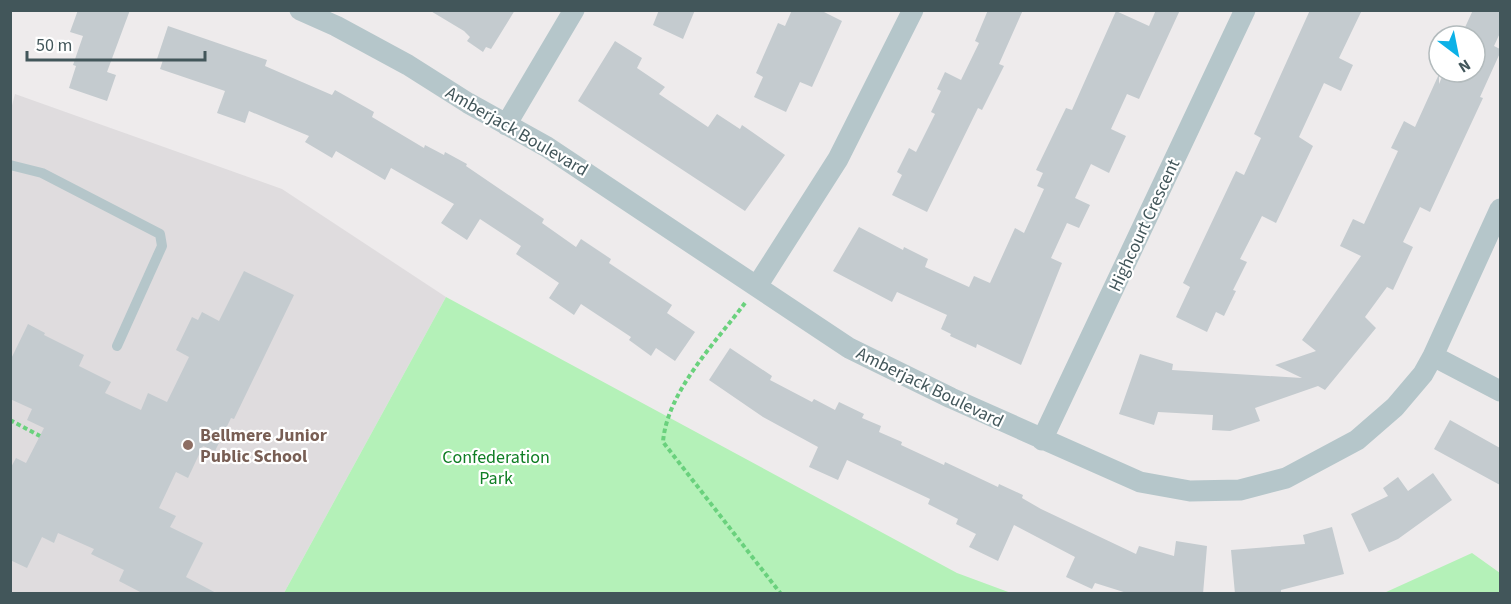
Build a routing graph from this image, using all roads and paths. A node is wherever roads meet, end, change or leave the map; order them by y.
1 (300, 10) edge
2 (574, 10) edge
3 (913, 10) edge
4 (1245, 10) edge
5 (506, 125) junction
6 (10, 165) edge
7 (1500, 209) edge
8 (757, 286) junction
9 (117, 346) dead end
10 (1433, 356) junction
11 (1500, 392) edge
12 (10, 420) edge
13 (40, 436) dead end
14 (1042, 440) junction
15 (781, 594) edge

1 - 5 street, Amberjack Boulevard
2 - 5 street
3 - 8 street
4 - 14 street, Highcourt Crescent
5 - 8 street, Amberjack Boulevard
6 - 9 lane
7 - 10 street, Amberjack Boulevard
8 - 14 street, Amberjack Boulevard
8 - 15 path
10 - 11 street
10 - 14 street, Amberjack Boulevard
12 - 13 path

